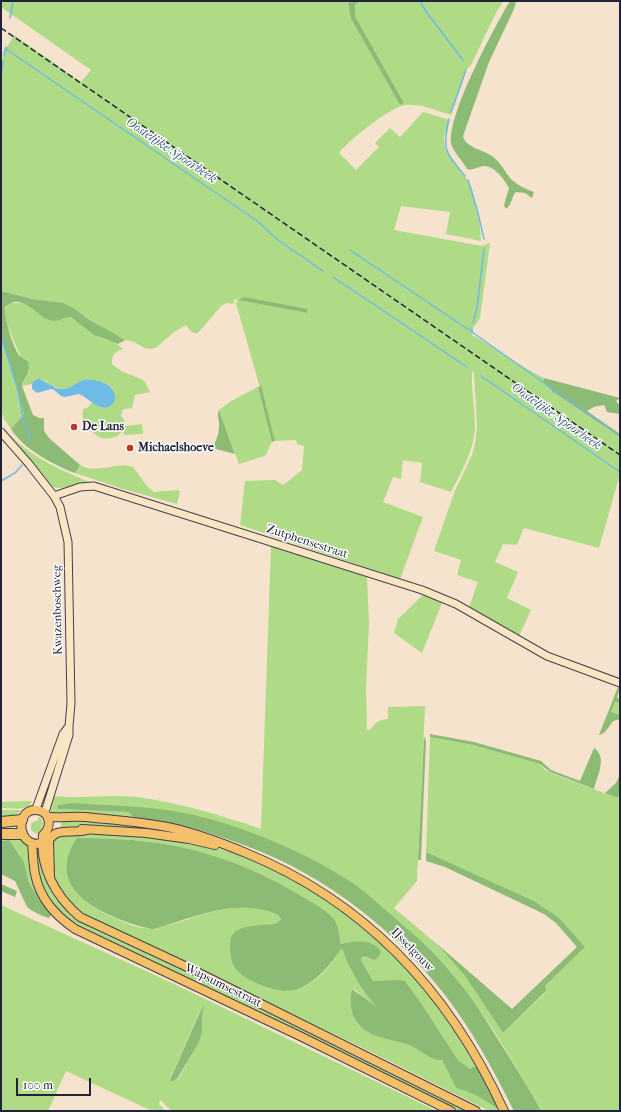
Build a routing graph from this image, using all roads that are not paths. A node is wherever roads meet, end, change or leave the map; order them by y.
1 (1, 432) edge
2 (54, 496) junction
3 (620, 683) edge
4 (69, 726) junction
5 (39, 809) junction
6 (1, 819) edge
7 (18, 819) junction
8 (51, 819) junction
9 (1, 822) edge
10 (23, 832) junction
11 (1, 833) edge
12 (54, 833) junction
13 (45, 841) junction
14 (32, 843) junction
15 (253, 856) junction
16 (451, 1111) edge
17 (476, 1111) edge
18 (504, 1111) edge

1 - 2 street
2 - 3 street, Zutphensestraat
2 - 4 street, Kwazenboschweg
4 - 5 street, Kwazenboschweg
4 - 5 street, Kwazenboschweg
5 - 7 main road
5 - 8 main road
5 - 10 main road
6 - 7 highway
7 - 9 highway
7 - 10 main road
8 - 12 main road
8 - 13 main road
8 - 15 main road, IJsselgouw
10 - 11 highway
10 - 13 main road
10 - 14 main road
12 - 13 main road
12 - 15 main road, IJsselgouw
13 - 14 main road
13 - 17 main road, Wapsumsestraat
14 - 16 main road, Wapsumsestraat
15 - 18 main road, IJsselgouw

